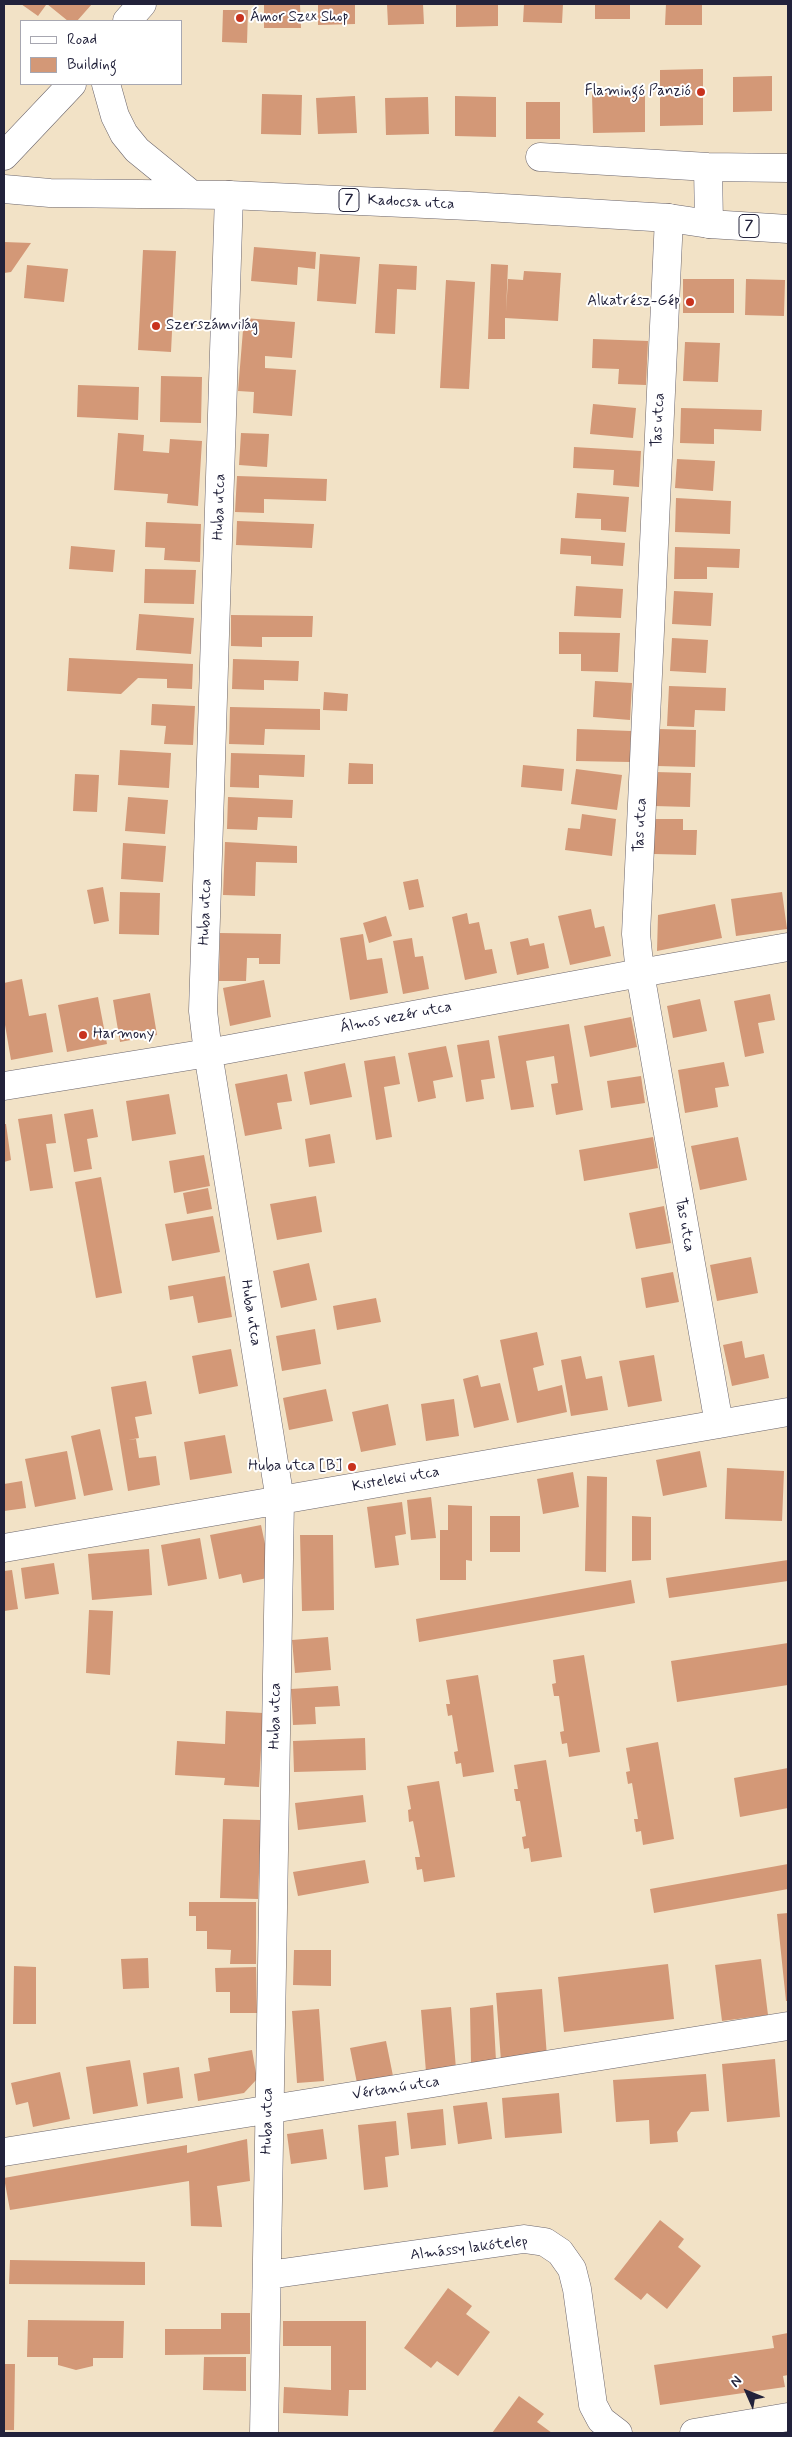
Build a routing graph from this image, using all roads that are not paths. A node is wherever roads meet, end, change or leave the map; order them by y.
1 (142, 4) edge
2 (129, 20) edge
3 (71, 85) edge
4 (106, 85) edge
5 (4, 156) edge
6 (540, 157) dead end
7 (708, 167) junction
8 (788, 168) edge
9 (4, 189) edge
10 (191, 194) junction
11 (229, 195) junction
12 (669, 218) junction
13 (709, 224) junction
14 (788, 229) edge
15 (788, 948) edge
16 (640, 972) junction
17 (208, 1053) junction
18 (4, 1086) edge
19 (788, 1412) edge
20 (719, 1424) junction
21 (280, 1500) junction
22 (4, 1548) edge
23 (788, 2026) edge
24 (268, 2109) junction
25 (4, 2152) edge
26 (268, 2275) junction
27 (788, 2417) edge
28 (264, 2433) edge
29 (618, 2433) edge
30 (694, 2433) edge

1 - 2 street
3 - 5 street
4 - 10 street
6 - 7 street
7 - 8 street
7 - 13 street
9 - 10 street, Kadocsa utca / 7
10 - 11 street, Kadocsa utca / 7
11 - 12 street, Kadocsa utca / 7
11 - 17 street, Huba utca
12 - 13 street, Kadocsa utca / 7
12 - 16 street, Tas utca
13 - 14 street, Kadocsa utca / 7
15 - 16 street, Álmos vezér utca
16 - 17 street, Álmos vezér utca
16 - 20 street, Tas utca
17 - 18 street, Álmos vezér utca
17 - 21 street, Huba utca
19 - 20 street, Kisteleki utca
20 - 21 street, Kisteleki utca
21 - 22 street, Kisteleki utca
21 - 24 street, Huba utca
23 - 24 street, Vértanú utca
24 - 25 street, Vértanú utca
24 - 26 street, Huba utca
26 - 28 street, Huba utca
26 - 29 street, Almássy lakótelep
27 - 30 street

